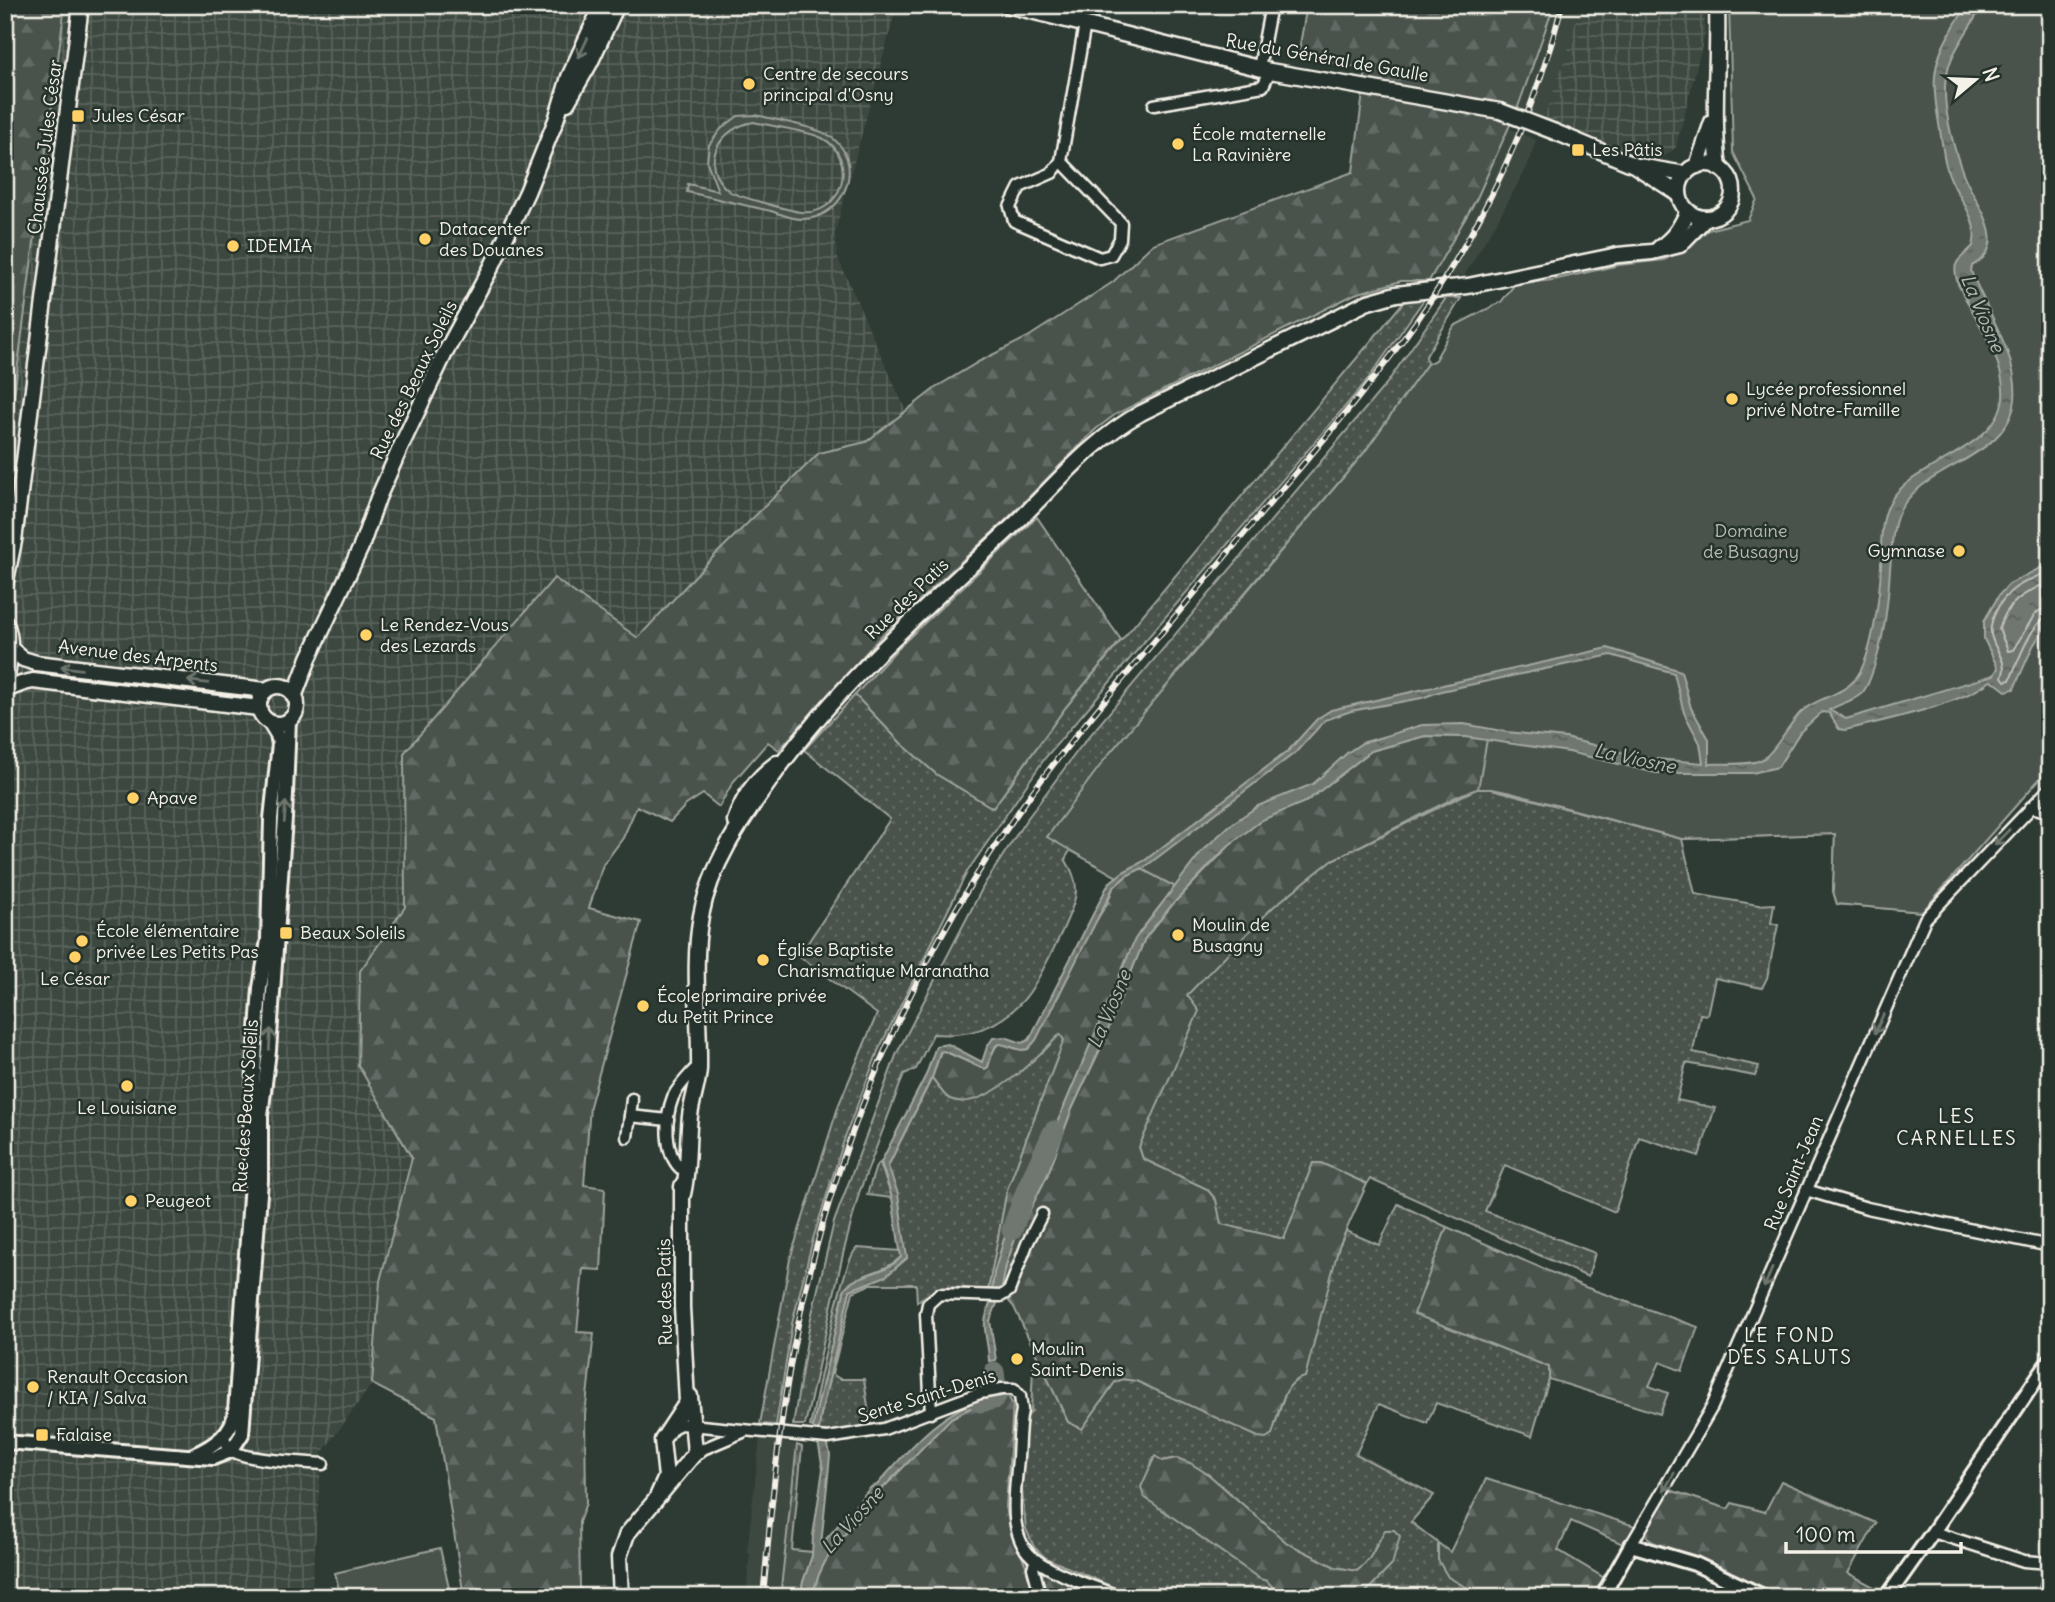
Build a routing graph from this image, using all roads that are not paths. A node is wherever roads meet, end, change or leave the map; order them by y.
1 (81, 5) edge
2 (602, 5) edge
3 (617, 5) edge
4 (1007, 5) edge
5 (1717, 5) edge
6 (1267, 7) edge
7 (1045, 10) edge
8 (1085, 24) junction
9 (1264, 69) junction
10 (1154, 105) dead end
11 (1715, 111) junction
12 (556, 120) junction
13 (1061, 161) junction
14 (1633, 165) junction
15 (1719, 168) junction
16 (1691, 170) junction
17 (1679, 194) junction
18 (1688, 211) junction
19 (1706, 218) junction
20 (1652, 252) junction
21 (8, 559) edge
22 (5, 584) edge
23 (5, 622) edge
24 (10, 648) junction
25 (309, 658) junction
26 (272, 688) junction
27 (5, 690) edge
28 (295, 697) junction
29 (259, 708) junction
30 (289, 720) junction
31 (269, 722) junction
32 (2050, 788) edge
33 (2031, 807) junction
34 (2050, 812) edge
35 (697, 1046) junction
36 (694, 1070) junction
37 (632, 1099) dead end
38 (630, 1116) junction
39 (668, 1120) junction
40 (627, 1137) dead end
41 (680, 1168) junction
42 (1806, 1190) junction
43 (684, 1195) junction
44 (1042, 1214) dead end
45 (2050, 1246) edge
46 (2050, 1359) edge
47 (688, 1388) junction
48 (931, 1413) junction
49 (693, 1425) junction
50 (745, 1431) junction
51 (666, 1432) junction
52 (224, 1436) junction
53 (5, 1442) edge
54 (231, 1451) junction
55 (193, 1455) junction
56 (663, 1456) junction
57 (690, 1461) junction
58 (323, 1464) dead end
59 (657, 1497) junction
60 (1933, 1532) junction
61 (1632, 1545) junction
62 (1035, 1560) junction
63 (2050, 1563) edge
64 (2050, 1573) edge
65 (621, 1597) edge
66 (1041, 1597) edge
67 (1120, 1597) edge
68 (1602, 1597) edge
69 (1765, 1597) edge
70 (1887, 1597) edge
71 (2043, 1597) edge

1 - 21 main road, Chaussée Jules César
2 -> 12 main road, Rue des Beaux Soleils
3 - 12 main road, Rue des Beaux Soleils
4 - 7 main road, Rue du Général de Gaulle
5 - 11 main road
6 - 9 street
7 - 8 main road, Rue du Général de Gaulle
8 - 9 main road, Rue du Général de Gaulle
8 - 13 street
9 - 10 street
9 - 14 main road, Rue du Général de Gaulle, bridge
11 - 15 main road
11 - 16 main road
12 - 25 main road, Rue des Beaux Soleils
13 - 13 street
14 - 16 main road, Rue du Général de Gaulle
14 - 17 main road, Rue du Général de Gaulle
15 - 16 main road
15 - 19 main road
16 - 17 main road
17 - 18 main road
18 - 19 main road
18 - 20 main road
19 - 20 main road, Rue des Patis
20 - 35 main road, Rue des Patis
21 - 22 main road, Chaussée Jules César
23 - 24 main road
26 -> 24 main road, Avenue des Arpents
24 - 27 main road
25 - 26 main road, Rue des Beaux Soleils
25 - 28 main road, Rue des Beaux Soleils
26 - 28 main road
26 - 29 main road
27 - 29 main road
28 - 30 main road
29 - 31 main road
30 - 31 main road
54 -> 30 street, Rue des Beaux Soleils
31 - 52 street, Rue des Beaux Soleils
32 - 33 street, Rue Saint-Jean
33 - 34 street
33 -> 42 street, Rue Saint-Jean
35 - 36 main road, Rue des Patis
35 - 43 main road, Rue des Patis
36 - 39 street
36 - 41 main road, Rue des Patis
37 - 38 street
38 - 39 street
38 - 40 street
39 - 41 street
41 - 43 main road, Rue des Patis
42 - 45 street
42 -> 61 street, Rue Saint-Jean
43 - 47 main road, Rue des Patis
44 - 48 street
46 - 60 street
47 - 49 main road, Rue des Patis
47 - 51 main road, Rue des Patis
48 - 50 street, Sente Saint-Denis
48 - 62 street, Sente Saint-Denis
49 - 50 street, Sente Saint-Denis
49 - 51 street, Sente Saint-Denis
49 - 57 main road, Rue des Patis
50 - 57 street, Sente Saint-Denis
51 - 56 main road, Rue des Patis
52 - 54 street
52 - 55 street
53 - 55 street
54 - 55 street
54 - 58 street
56 - 57 street
56 - 59 main road, Rue des Patis
57 - 59 main road, Rue des Patis
59 - 65 main road, Rue des Patis
60 - 63 street
60 - 70 street
61 - 68 street, Rue Saint-Jean
61 - 69 street
62 - 66 street
62 - 67 street
64 - 71 street

